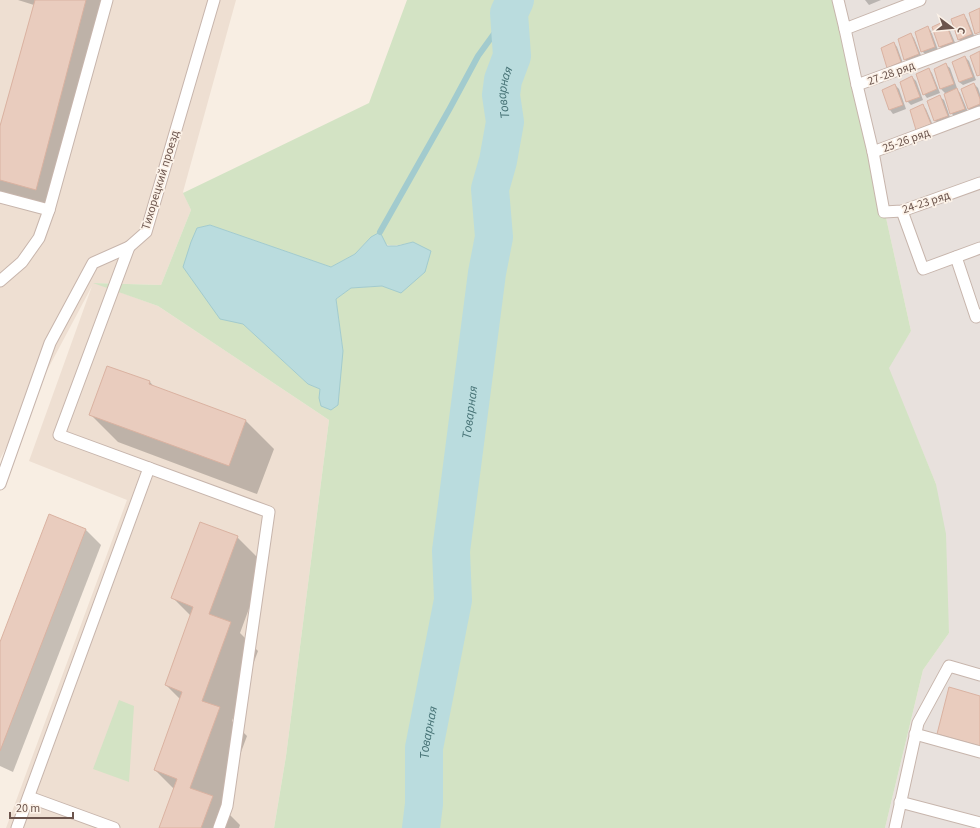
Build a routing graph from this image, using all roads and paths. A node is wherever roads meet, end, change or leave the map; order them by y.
1 (107, 0) edge
2 (214, 0) edge
3 (838, 0) edge
4 (920, 0) edge
5 (845, 29) junction
6 (980, 40) edge
7 (857, 85) junction
8 (980, 112) edge
9 (873, 152) junction
10 (980, 183) edge
11 (0, 197) edge
12 (49, 210) junction
13 (902, 211) junction
14 (128, 247) junction
15 (980, 248) edge
16 (956, 257) junction
17 (0, 281) edge
18 (980, 315) edge
19 (149, 468) junction
20 (0, 484) edge
21 (980, 675) edge
22 (916, 734) junction
23 (980, 752) edge
24 (29, 797) junction
25 (900, 802) junction
26 (980, 823) edge
27 (17, 828) edge
28 (114, 828) edge
29 (219, 828) edge
30 (895, 828) edge

1 - 12 lane
2 - 14 lane, Тихорецкий проезд
3 - 5 lane, 27-28 ряд
4 - 5 lane
5 - 7 lane, 27-28 ряд
6 - 7 lane, 27-28 ряд
7 - 9 lane, 25-26 ряд
8 - 9 lane, 25-26 ряд
9 - 13 lane, 24-23 ряд
10 - 13 lane, 24-23 ряд
11 - 12 lane
12 - 17 lane
13 - 16 lane
14 - 19 lane
14 - 20 lane, Тихорецкий проезд
15 - 16 lane
16 - 18 lane
19 - 24 lane
19 - 29 lane
21 - 22 lane
22 - 23 lane
22 - 25 lane
24 - 27 lane
24 - 28 lane
25 - 26 lane
25 - 30 lane

